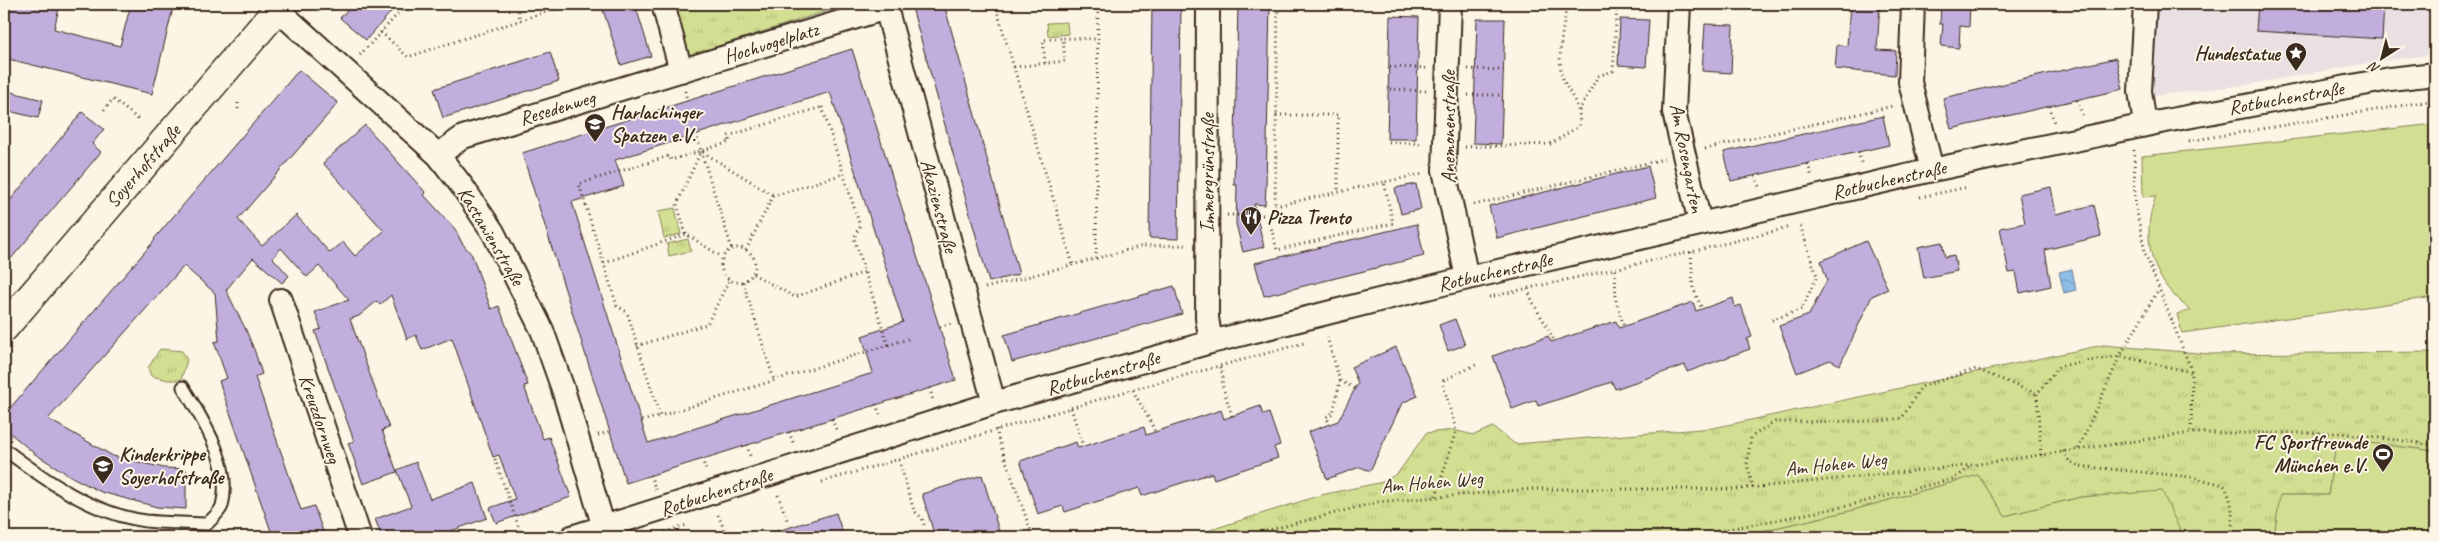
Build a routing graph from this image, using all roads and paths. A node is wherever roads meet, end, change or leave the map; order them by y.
1 (407, 4) edge
2 (433, 4) edge
3 (506, 4) edge
4 (517, 4) edge
5 (560, 4) edge
6 (664, 4) edge
7 (995, 4) edge
8 (1098, 4) edge
9 (1208, 4) edge
10 (1278, 4) edge
11 (1450, 4) edge
12 (1567, 4) edge
13 (1617, 4) edge
14 (1679, 4) edge
15 (1913, 4) edge
16 (2145, 4) edge
17 (886, 6) edge
18 (279, 7) edge
19 (438, 8) dead end
20 (520, 21) junction
21 (382, 32) junction
22 (1063, 38) junction
23 (1097, 38) junction
24 (363, 52) dead end
25 (1045, 63) junction
26 (1014, 67) junction
27 (681, 71) junction
28 (2435, 74) edge
29 (1390, 89) dead end
30 (1446, 93) junction
31 (1502, 95) dead end
32 (2435, 100) edge
33 (238, 102) dead end
34 (2050, 106) dead end
35 (238, 109) dead end
36 (104, 110) dead end
37 (1579, 111) junction
38 (1276, 115) junction
39 (139, 120) dead end
40 (2055, 125) dead end
41 (2145, 125) junction
42 (696, 134) dead end
43 (1389, 142) dead end
44 (2180, 142) dead end
45 (701, 151) junction
46 (2124, 152) dead end
47 (1444, 154) junction
48 (438, 155) junction
49 (1932, 170) junction
50 (843, 174) junction
51 (1384, 182) junction
52 (1974, 186) dead end
53 (1338, 192) junction
54 (774, 196) junction
55 (1916, 198) dead end
56 (1275, 206) junction
57 (1206, 215) junction
58 (1268, 215) junction
59 (1700, 223) junction
60 (686, 234) junction
61 (1206, 245) junction
62 (732, 249) junction
63 (746, 250) junction
64 (1691, 252) junction
65 (722, 257) junction
66 (1096, 259) junction
67 (604, 263) junction
68 (1073, 265) junction
69 (1615, 270) junction
70 (865, 272) junction
71 (753, 274) junction
72 (1468, 278) junction
73 (729, 281) junction
74 (742, 282) junction
75 (1528, 289) junction
76 (2159, 289) junction
77 (963, 293) junction
78 (1484, 298) dead end
79 (280, 300) dead end
80 (1702, 309) dead end
81 (1772, 320) dead end
82 (1624, 327) dead end
83 (4, 328) edge
84 (1336, 334) dead end
85 (1327, 337) junction
86 (1321, 338) dead end
87 (908, 339) dead end
88 (1554, 341) dead end
89 (1211, 342) junction
90 (1306, 342) dead end
91 (888, 345) junction
92 (638, 346) junction
93 (2120, 356) junction
94 (1478, 364) dead end
95 (1220, 368) junction
96 (2192, 372) junction
97 (774, 380) junction
98 (1340, 381) junction
99 (183, 387) dead end
100 (1355, 388) dead end
101 (1133, 390) junction
102 (2037, 394) junction
103 (994, 403) junction
104 (1071, 408) junction
105 (660, 416) junction
106 (1232, 416) dead end
107 (642, 421) dead end
108 (1330, 424) dead end
109 (997, 430) junction
110 (1155, 432) dead end
111 (2191, 433) junction
112 (2435, 445) edge
113 (1084, 446) dead end
114 (4, 449) edge
115 (2078, 450) junction
116 (2063, 452) junction
117 (2041, 455) junction
118 (495, 459) dead end
119 (899, 460) junction
120 (1972, 465) junction
121 (815, 484) dead end
122 (1753, 488) junction
123 (787, 493) dead end
124 (778, 496) junction
125 (1436, 496) junction
126 (770, 498) dead end
127 (727, 512) dead end
128 (718, 515) junction
129 (709, 518) dead end
130 (691, 524) dead end
131 (925, 527) dead end
132 (604, 528) junction
133 (790, 528) dead end
134 (360, 537) edge
135 (522, 537) edge
136 (572, 537) edge
137 (651, 537) edge
138 (724, 537) edge
139 (1033, 537) edge
140 (1242, 537) edge
141 (1688, 537) edge
142 (2231, 537) edge

1 - 21 path
2 - 19 path
3 - 4 path
4 - 20 path
5 - 20 path
6 - 27 street
7 - 26 path
8 - 23 path
9 - 57 street, Immergrünstraße
10 - 38 path
11 - 30 street, Anemonenstraße
12 - 37 path
13 - 37 path
14 - 59 street, Am Rosengarten
15 - 49 street
16 - 41 street
17 - 27 street, Hochvogelplatz
17 - 77 street, Akazienstraße
18 - 48 street, Kastanienstraße
18 - 83 main road, Soyerhofstraße
20 - 21 path
21 - 24 path
22 - 23 path
22 - 25 path
22 - 25 path
23 - 66 path
25 - 26 path
26 - 68 path
27 - 48 street, Resedenweg
28 - 41 street, Rotbuchenstraße
29 - 30 path
30 - 31 path
30 - 47 street, Anemonenstraße
32 - 44 path
33 - 35 path
34 - 40 path
36 - 39 path
37 - 47 path
38 - 53 path
38 - 56 path
41 - 49 street, Rotbuchenstraße
42 - 45 path
43 - 47 path
45 - 50 path
45 - 54 path
45 - 60 path
45 - 62 path
45 - 67 path
46 - 76 path
47 - 51 path
47 - 72 street, Anemonenstraße
48 - 132 street, Kastanienstraße
49 - 59 street, Rotbuchenstraße
50 - 54 path
50 - 70 path
51 - 53 path
51 - 58 path
52 - 55 path
53 - 56 path
54 - 63 path
56 - 58 path
57 - 58 path
57 - 61 street, Immergrünstraße
59 - 72 street, Rotbuchenstraße
60 - 65 path
60 - 67 path
61 - 66 path
61 - 89 street, Immergrünstraße
62 - 63 path
62 - 65 path
63 - 71 path
64 - 69 path
64 - 80 path
64 - 81 path
65 - 73 path
66 - 68 path
67 - 92 path
68 - 77 path
69 - 75 path
69 - 82 path
70 - 71 path
70 - 91 path
71 - 74 path
72 - 89 street, Rotbuchenstraße
73 - 74 path
73 - 92 path
74 - 97 path
75 - 78 path
75 - 88 path
76 - 93 path
76 - 96 path
77 - 103 street, Akazienstraße
79 - 134 street, Kreuzdornweg
84 - 85 path
85 - 86 path
85 - 98 path
87 - 91 path
89 - 103 street, Rotbuchenstraße
90 - 95 path
91 - 97 path
92 - 105 path
93 - 96 path
93 - 102 path
93 - 115 path
94 - 125 path
95 - 101 path
95 - 106 path
96 - 111 path
97 - 105 path
98 - 100 path
98 - 108 path
99 - 114 lane
101 - 104 path
101 - 110 path
102 - 117 path
102 - 122 path
103 - 109 path
103 - 132 street, Rotbuchenstraße
104 - 109 path
104 - 113 path
105 - 107 path
109 - 119 path
109 - 139 path
111 - 112 path, Am Hohen Weg
111 - 115 path, Am Hohen Weg
115 - 116 path, Am Hohen Weg
116 - 117 path, Am Hohen Weg
116 - 142 path
117 - 120 path, Am Hohen Weg
118 - 135 path
119 - 121 path
119 - 131 path
120 - 122 path, Am Hohen Weg
120 - 141 path
122 - 125 path, Am Hohen Weg
123 - 124 path
124 - 126 path
124 - 133 path
125 - 140 path, Am Hohen Weg
127 - 128 path
128 - 129 path
128 - 138 path
130 - 137 path
132 - 136 street, Rotbuchenstraße

